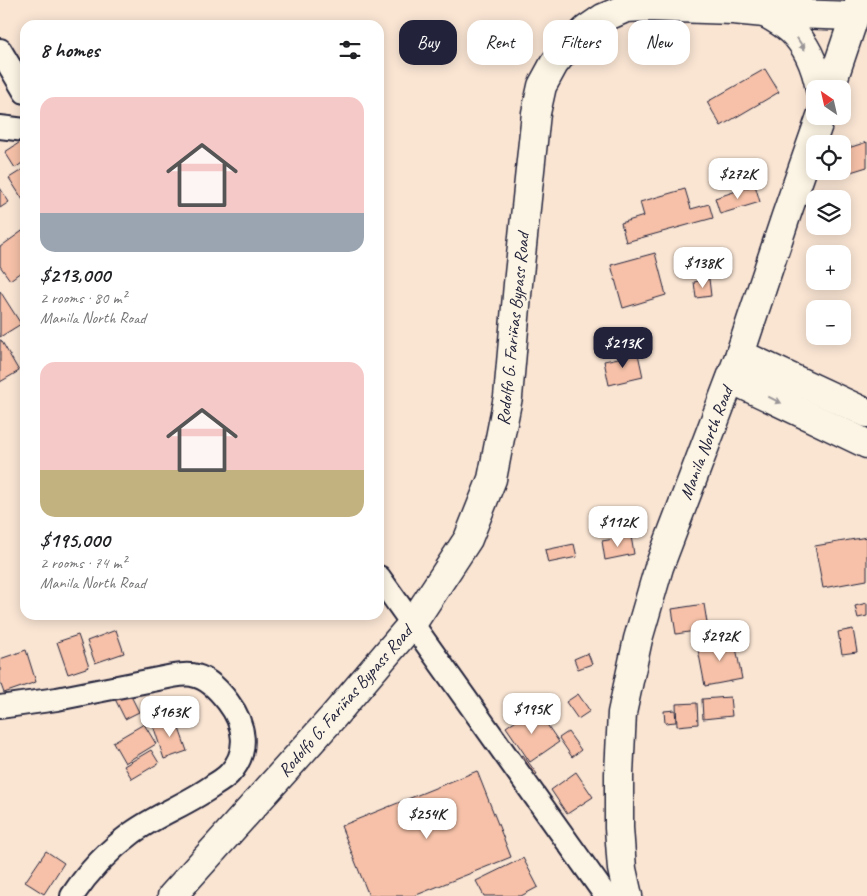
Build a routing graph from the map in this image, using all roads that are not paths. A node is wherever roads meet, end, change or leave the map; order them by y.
1 (798, 0) edge
2 (857, 8) edge
3 (765, 13) junction
4 (0, 50) edge
5 (819, 80) edge
6 (833, 80) edge
7 (20, 84) edge
8 (818, 125) edge
9 (0, 127) edge
10 (20, 129) edge
11 (740, 354) junction
12 (731, 379) junction
13 (867, 414) edge
14 (867, 444) edge
15 (384, 584) edge
16 (412, 624) junction
17 (0, 707) edge
18 (72, 896) edge
19 (172, 896) edge
20 (606, 896) edge
21 (628, 896) edge

1 - 3 main road
2 - 3 main road, Rodolfo G. Fariñas Bypass Road
2 - 6 main road
3 -> 5 main road
3 - 16 main road, Rodolfo G. Fariñas Bypass Road
4 - 7 street
8 - 11 main road, Manila North Road
9 - 10 street
11 - 12 main road, Manila North Road
11 - 13 main road
12 -> 14 main road
12 - 21 main road, Manila North Road
15 - 16 street
16 - 19 main road, Rodolfo G. Fariñas Bypass Road
16 - 20 street
17 - 18 street

